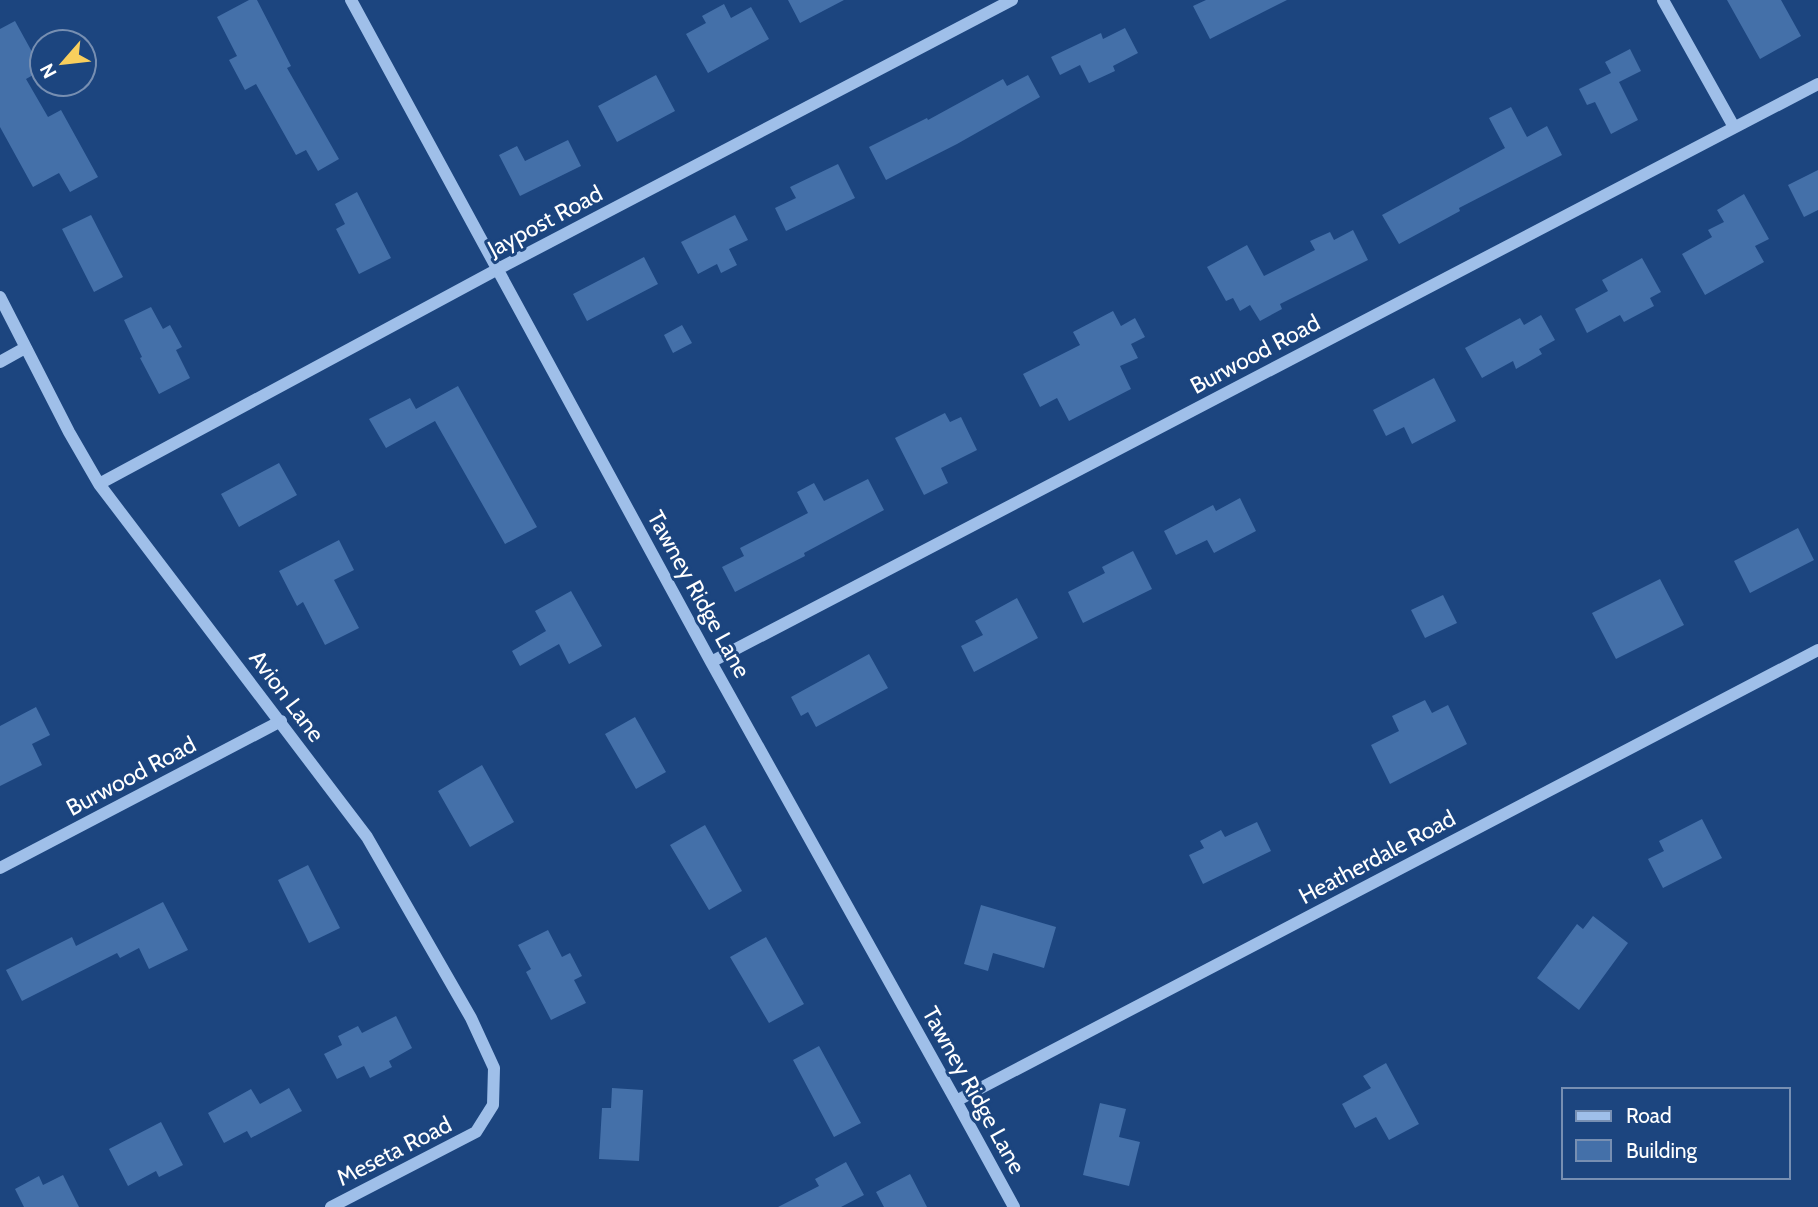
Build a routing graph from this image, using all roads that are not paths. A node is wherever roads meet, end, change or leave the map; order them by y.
1 (351, 0) edge
2 (1012, 0) edge
3 (1663, 0) edge
4 (1818, 84) edge
5 (1734, 127) junction
6 (498, 269) junction
7 (0, 297) edge
8 (26, 348) junction
9 (0, 362) edge
10 (99, 484) junction
11 (1818, 650) edge
12 (711, 662) junction
13 (281, 721) junction
14 (0, 868) edge
15 (956, 1101) junction
16 (476, 1132) joint
17 (331, 1207) edge
18 (1014, 1207) edge

1 - 6 street, Tawney Ridge Lane
2 - 6 street, Jaypost Road
3 - 5 street
4 - 5 street, Burwood Road
5 - 12 street, Burwood Road
6 - 10 street, Jaypost Road
6 - 12 street, Tawney Ridge Lane
7 - 8 street, Avion Lane
8 - 9 street
8 - 10 street, Avion Lane
10 - 13 street, Avion Lane
11 - 15 street, Heatherdale Road
12 - 15 street, Tawney Ridge Lane
13 - 14 street, Burwood Road
13 - 16 street, Avion Lane
15 - 18 street, Tawney Ridge Lane
16 - 17 street, Meseta Road

